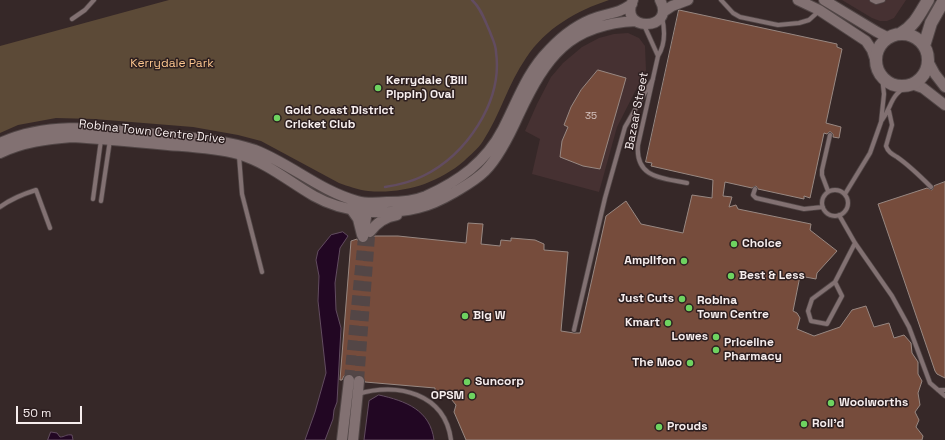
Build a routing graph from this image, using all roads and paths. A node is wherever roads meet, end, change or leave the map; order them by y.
1 (94, 0) edge
2 (660, 0) edge
3 (688, 0) edge
4 (721, 0) edge
5 (798, 0) edge
6 (824, 0) edge
7 (872, 0) edge
8 (883, 0) edge
9 (928, 0) edge
10 (944, 0) edge
11 (632, 2) edge
12 (819, 10) junction
13 (662, 14) junction
14 (72, 19) dead end
15 (640, 23) junction
16 (895, 36) junction
17 (924, 46) junction
18 (658, 56) junction
19 (928, 61) junction
20 (876, 62) junction
21 (882, 77) junction
22 (653, 79) junction
23 (909, 85) junction
24 (945, 88) edge
25 (945, 105) edge
26 (889, 111) junction
27 (881, 122) junction
28 (106, 134) junction
29 (830, 135) dead end
30 (0, 143) edge
31 (239, 150) junction
32 (0, 153) edge
33 (687, 183) dead end
34 (931, 187) dead end
35 (755, 189) dead end
36 (828, 191) junction
37 (845, 194) junction
38 (93, 199) dead end
39 (101, 201) dead end
40 (0, 207) edge
41 (823, 207) junction
42 (352, 208) junction
43 (370, 208) junction
44 (409, 210) junction
45 (839, 215) junction
46 (50, 228) dead end
47 (368, 235) junction
48 (855, 243) junction
49 (262, 272) dead end
50 (835, 282) junction
51 (574, 330) dead end
52 (354, 381) tunnel mouth
53 (938, 390) junction
54 (945, 390) edge
55 (352, 394) junction
56 (945, 396) edge
57 (342, 440) edge
58 (353, 440) edge
59 (451, 440) edge

1 - 14 lane
2 - 13 street
3 - 13 street
4 - 12 lane
5 - 12 street
6 - 16 street
7 - 8 lane
9 - 16 main road
10 - 17 main road
11 - 15 street
11 - 43 street, Robina Town Centre Drive
12 - 20 street
13 - 15 street
13 - 18 lane, Bazaar Street
15 - 18 lane
15 - 44 street, Robina Town Centre Drive
16 - 17 main road
16 - 20 main road
17 - 19 main road
18 - 22 lane, Bazaar Street
19 - 23 main road
19 - 24 street
20 - 21 main road
21 - 23 main road
21 - 27 lane
22 - 33 lane, Bazaar Street
22 - 51 lane
23 - 25 street
23 - 26 lane
26 - 27 lane
26 - 34 lane
27 - 37 lane
28 - 30 street, Robina Town Centre Drive
28 - 31 street, Robina Town Centre Drive
28 - 32 street, Robina Town Centre Drive
28 - 38 lane
28 - 39 lane
29 - 36 lane
31 - 42 street, Robina Town Centre Drive
31 - 43 street, Robina Town Centre Drive
31 - 49 lane
35 - 41 lane
36 - 37 lane
36 - 41 lane
37 - 45 lane
40 - 46 lane
41 - 45 lane
42 - 43 street, Robina Town Centre Drive
42 - 47 street
43 - 44 street, Robina Town Centre Drive
43 - 47 street
44 - 47 street
45 - 48 lane
48 - 50 lane
48 - 53 lane
50 - 50 lane
52 - 55 street
53 - 54 lane
53 - 56 lane
55 - 57 street
55 - 58 street
55 - 59 lane

